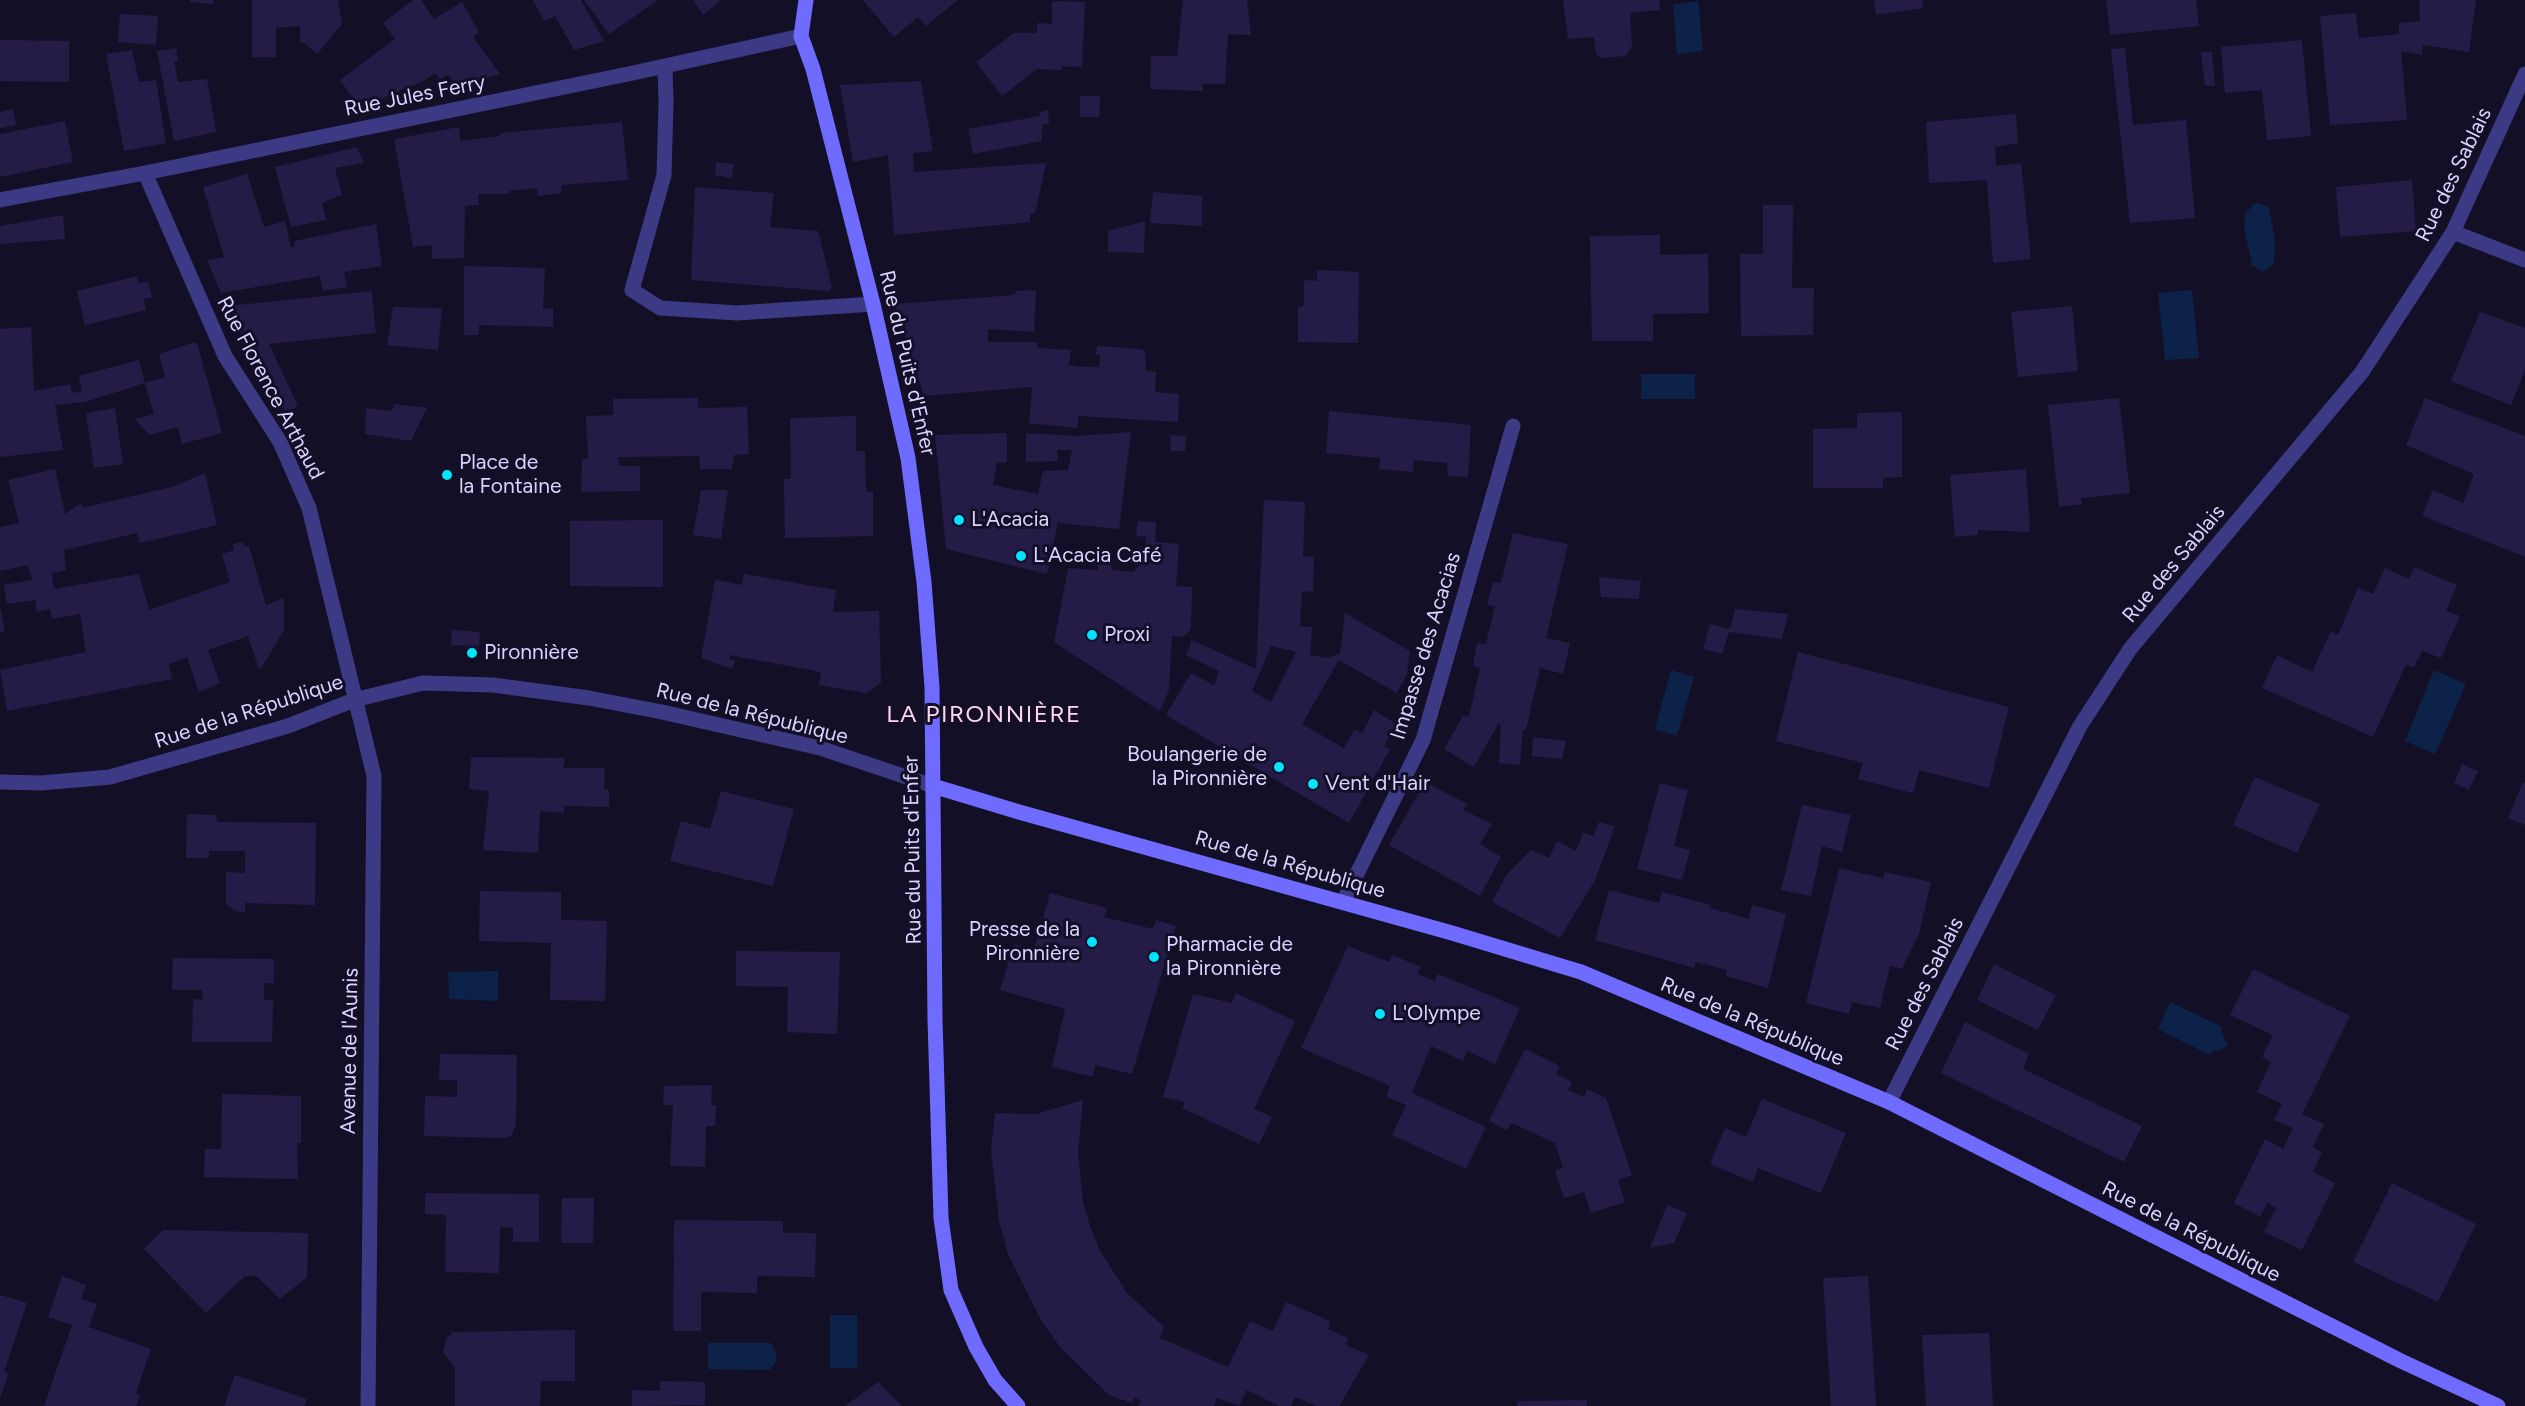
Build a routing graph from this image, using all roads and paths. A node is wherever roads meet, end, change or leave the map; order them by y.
1 (806, 0) edge
2 (801, 36) junction
3 (665, 66) junction
4 (2525, 74) edge
5 (145, 173) junction
6 (0, 200) edge
7 (2453, 232) junction
8 (2525, 261) edge
9 (873, 304) junction
10 (1513, 426) dead end
11 (354, 700) junction
12 (0, 782) edge
13 (933, 786) junction
14 (1343, 902) junction
15 (1889, 1102) junction
16 (368, 1406) edge
17 (1018, 1406) edge
18 (2498, 1406) edge

1 - 2 street
2 - 3 street, Rue Jules Ferry
2 - 9 street, Rue du Puits d'Enfer
3 - 5 street, Rue Jules Ferry
3 - 9 street
4 - 7 street, Rue des Sablais
5 - 6 street, Rue Jules Ferry
5 - 11 street, Rue Florence Arthaud
7 - 8 street
7 - 15 street, Rue des Sablais
9 - 13 street, Rue du Puits d'Enfer
10 - 14 street, Impasse des Acacias
11 - 12 street, Rue de la République
11 - 13 street, Rue de la République
11 - 16 street, Avenue de l'Aunis
13 - 14 street, Rue de la République
13 - 17 street, Rue du Puits d'Enfer
14 - 15 street, Rue de la République
15 - 18 street, Rue de la République

